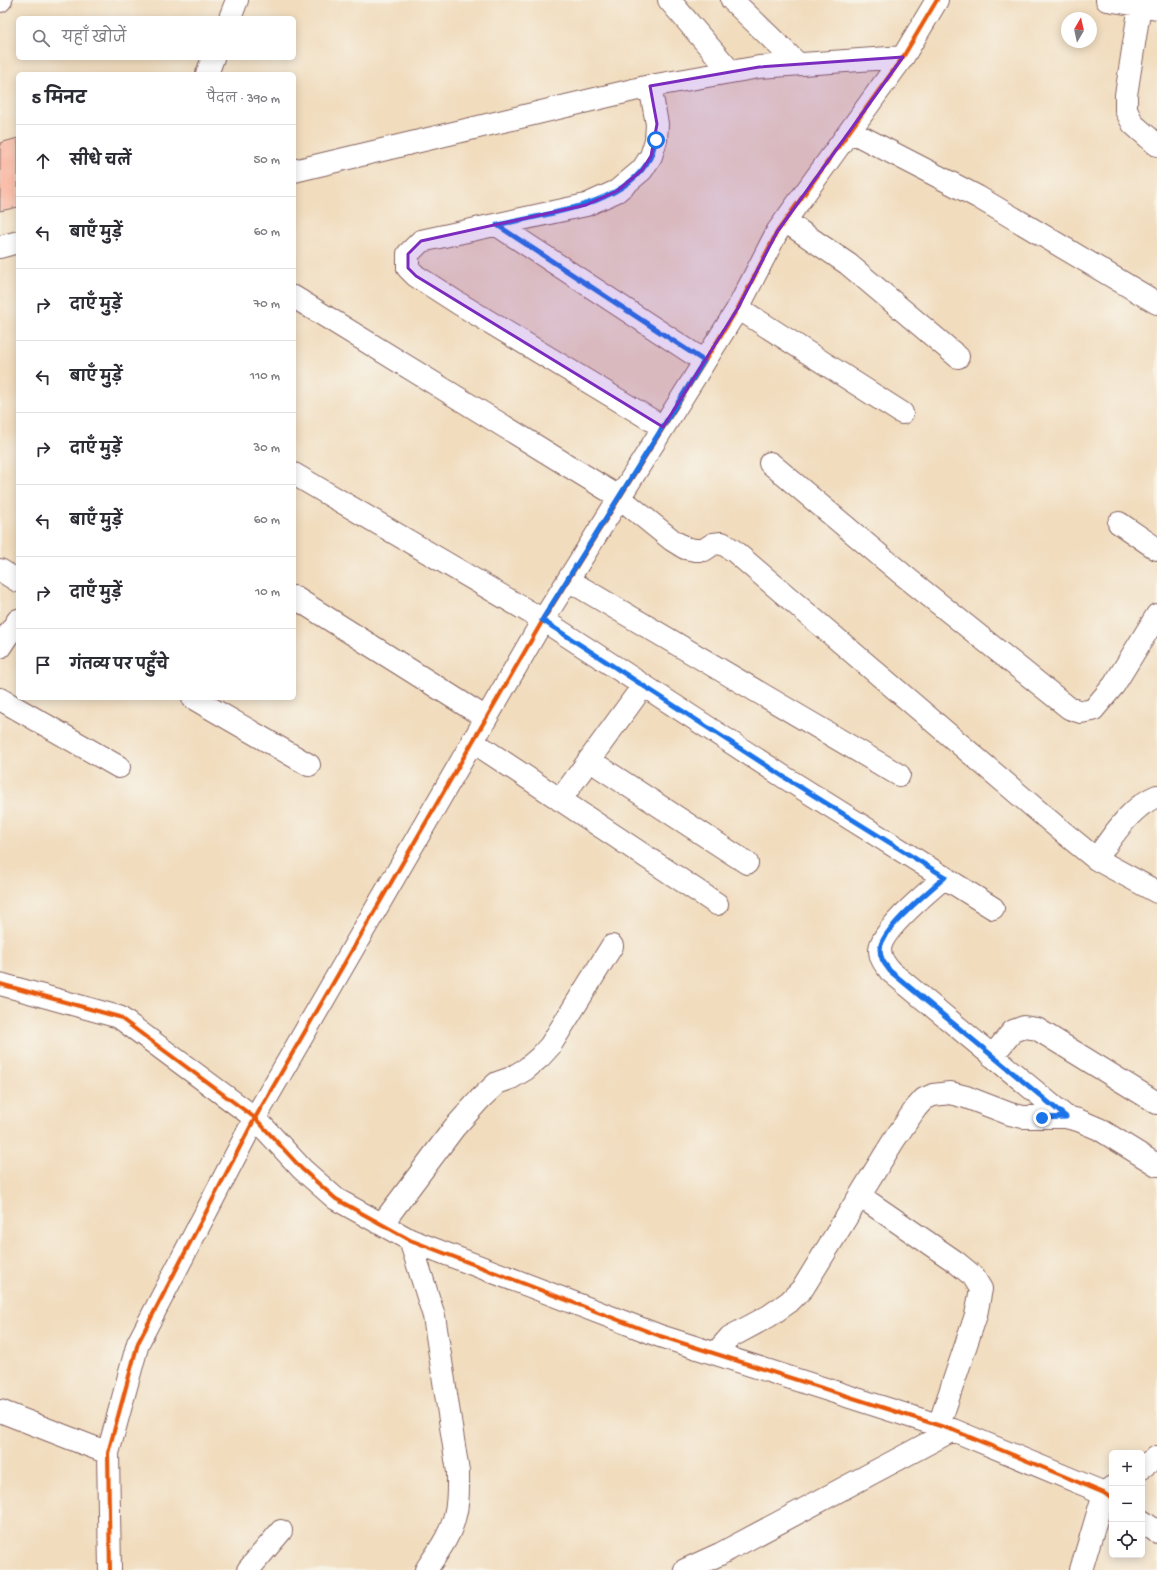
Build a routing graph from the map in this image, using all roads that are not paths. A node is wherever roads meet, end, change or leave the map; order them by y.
1 (237, 0) edge
2 (669, 0) edge
3 (732, 0) edge
4 (937, 0) edge
5 (1106, 0) edge
6 (1149, 6) edge
7 (231, 16) edge
8 (903, 57) junction
9 (212, 60) edge
10 (798, 64) junction
11 (208, 72) edge
12 (731, 72) junction
13 (650, 86) junction
14 (850, 131) junction
15 (1157, 145) edge
16 (296, 171) edge
17 (785, 221) junction
18 (497, 225) junction
19 (16, 242) edge
20 (0, 246) edge
21 (296, 298) edge
22 (1157, 303) edge
23 (738, 308) junction
24 (958, 357) dead end
25 (704, 361) junction
26 (902, 413) dead end
27 (663, 427) junction
28 (770, 463) dead end
29 (296, 475) edge
30 (619, 497) junction
31 (1119, 522) dead end
32 (1157, 549) edge
33 (0, 570) edge
34 (16, 580) edge
35 (568, 580) junction
36 (296, 598) edge
37 (1157, 615) edge
38 (542, 620) junction
39 (16, 623) edge
40 (0, 647) edge
41 (643, 686) junction
42 (0, 699) edge
43 (197, 700) edge
44 (486, 718) junction
45 (472, 741) junction
46 (589, 760) junction
47 (309, 764) dead end
48 (119, 767) dead end
49 (899, 775) dead end
50 (1157, 796) edge
51 (560, 800) junction
52 (1096, 858) junction
53 (747, 863) dead end
54 (945, 877) junction
55 (1157, 892) edge
56 (717, 904) dead end
57 (993, 908) dead end
58 (612, 946) dead end
59 (0, 984) edge
60 (992, 1056) junction
61 (1157, 1103) edge
62 (1066, 1117) junction
63 (255, 1118) junction
64 (1157, 1165) edge
65 (860, 1196) junction
66 (382, 1224) junction
67 (410, 1240) junction
68 (716, 1354) junction
69 (0, 1411) edge
70 (946, 1427) junction
71 (108, 1453) junction
72 (1157, 1457) edge
73 (1145, 1465) edge
74 (1109, 1493) edge
75 (1143, 1522) edge
76 (281, 1531) dead end
77 (1157, 1532) edge
78 (110, 1570) edge
79 (248, 1570) edge
80 (426, 1570) edge
81 (685, 1570) edge
82 (1081, 1570) edge

1 - 7 street
2 - 12 street
3 - 10 street
4 - 8 street
5 - 6 street
6 - 15 street
8 - 10 street
8 - 14 street
9 - 11 street
10 - 12 street
12 - 13 street
13 - 16 street
13 - 18 street
14 - 17 street
14 - 22 street
17 - 23 street
17 - 24 street
18 - 25 street
18 - 27 street
19 - 20 street
21 - 30 street
23 - 25 street
23 - 26 street
25 - 27 street
27 - 30 street
28 - 37 street
29 - 38 street
30 - 35 street
30 - 52 street
31 - 32 street
33 - 34 street
35 - 38 street
35 - 49 street
36 - 44 street
38 - 41 street
38 - 44 street
39 - 40 street
41 - 46 street
41 - 54 street
42 - 48 street
43 - 47 street
44 - 45 street
45 - 51 street
45 - 63 street
46 - 51 street
46 - 53 street
50 - 52 street
51 - 56 street
52 - 55 street
54 - 57 street
54 - 60 street
58 - 66 street
59 - 63 street
60 - 61 street
60 - 62 street
62 - 64 street
62 - 65 street
63 - 66 street
63 - 71 street
65 - 68 street
65 - 70 street
66 - 67 street
67 - 68 street
67 - 80 street
68 - 70 street
69 - 71 street
70 - 74 street
70 - 81 street
71 - 78 street
72 - 73 street
74 - 82 street
75 - 77 street
76 - 79 street

